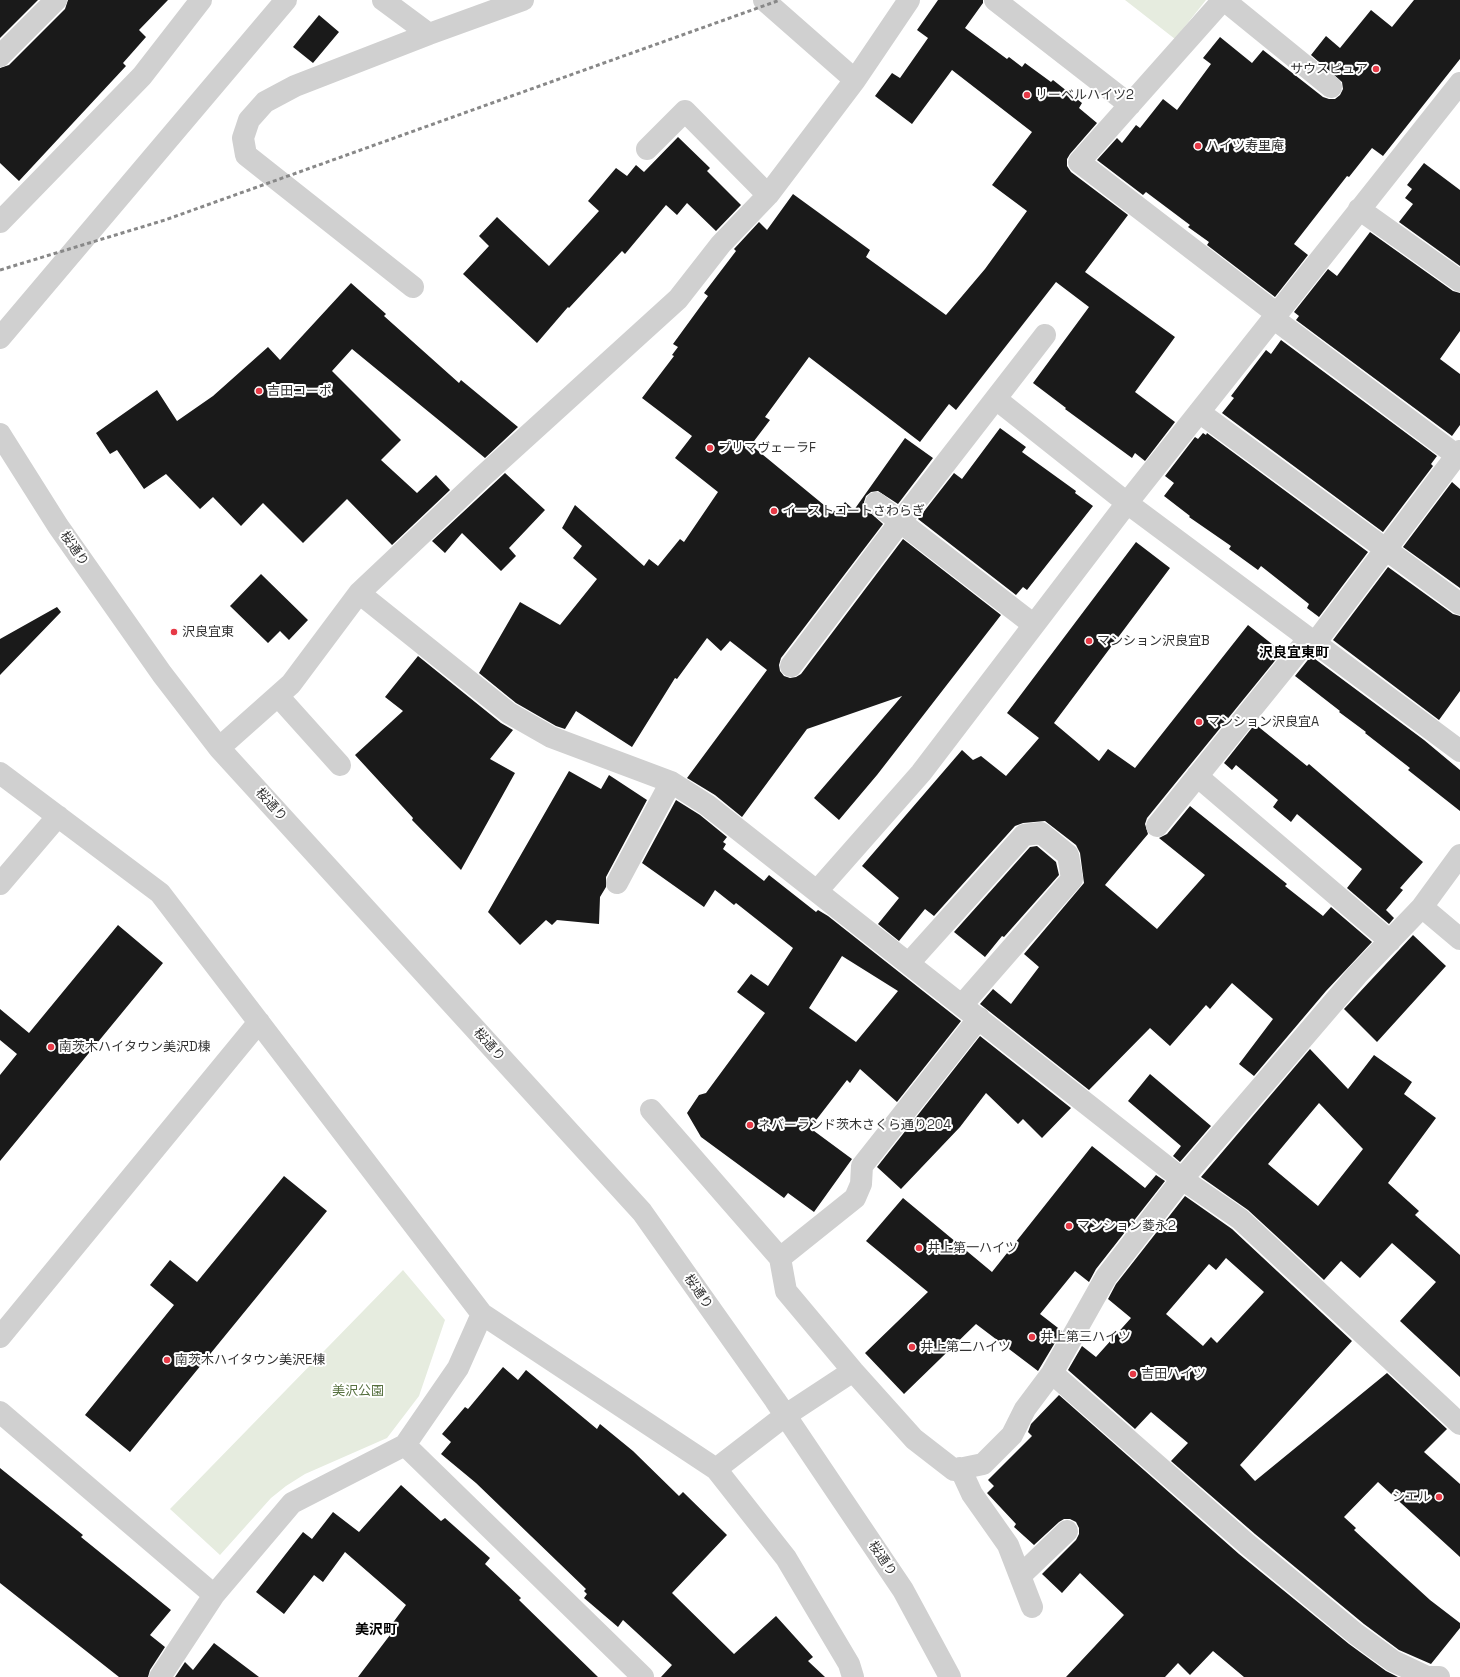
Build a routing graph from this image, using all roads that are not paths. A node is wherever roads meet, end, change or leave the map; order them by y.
1 (56, 0) edge
2 (286, 0) edge
3 (383, 0) edge
4 (523, 0) edge
5 (764, 0) edge
6 (909, 0) edge
7 (995, 0) edge
8 (1224, 0) edge
9 (195, 2) edge
10 (429, 34) junction
11 (0, 56) edge
12 (856, 80) junction
13 (1460, 83) edge
14 (1331, 87) dead end
15 (1130, 105) junction
16 (647, 149) dead end
17 (768, 195) junction
18 (1359, 209) junction
19 (0, 222) edge
20 (1460, 281) edge
21 (413, 287) dead end
22 (1275, 316) junction
23 (1045, 335) dead end
24 (0, 338) edge
25 (996, 399) junction
26 (1199, 412) junction
27 (0, 434) edge
28 (1459, 455) edge
29 (876, 503) dead end
30 (1127, 503) junction
31 (900, 522) junction
32 (1386, 549) junction
33 (359, 593) junction
34 (1460, 604) edge
35 (1034, 625) junction
36 (1312, 640) junction
37 (791, 666) dead end
38 (278, 696) junction
39 (219, 748) junction
40 (1460, 751) edge
41 (340, 765) dead end
42 (0, 773) edge
43 (1197, 776) junction
44 (671, 782) junction
45 (58, 816) junction
46 (1157, 826) dead end
47 (1460, 855) edge
48 (617, 883) dead end
49 (0, 884) edge
50 (817, 891) junction
51 (1422, 907) junction
52 (1460, 940) edge
53 (1390, 941) junction
54 (909, 963) junction
55 (962, 1005) junction
56 (979, 1018) junction
57 (259, 1022) junction
58 (651, 1110) dead end
59 (1182, 1179) junction
60 (780, 1258) junction
61 (482, 1314) junction
62 (0, 1337) edge
63 (853, 1371) junction
64 (1052, 1373) junction
65 (0, 1412) edge
66 (786, 1416) junction
67 (1460, 1424) edge
68 (405, 1445) junction
69 (960, 1468) junction
70 (716, 1469) junction
71 (1067, 1531) dead end
72 (1020, 1576) junction
73 (214, 1595) junction
74 (1032, 1607) dead end
75 (160, 1677) edge
76 (643, 1677) edge
77 (853, 1677) edge
78 (950, 1677) edge
79 (1439, 1677) edge

1 - 11 street
2 - 24 street
3 - 10 street
4 - 10 street
5 - 12 street
6 - 12 street
7 - 15 street
8 - 14 street
8 - 15 street
9 - 19 street
10 - 21 street
12 - 17 street
13 - 18 street
15 - 22 street
16 - 17 street
17 - 33 street
18 - 20 street
18 - 22 street
22 - 26 street
22 - 28 street
23 - 25 street
25 - 30 street
25 - 31 street
26 - 30 street
26 - 32 street
27 - 39 street, 桜通り
28 - 32 street
29 - 31 street
30 - 35 street
30 - 36 street
31 - 35 street
31 - 37 street
32 - 34 street
32 - 36 street
33 - 38 street
33 - 44 street
35 - 50 street
36 - 40 street
36 - 43 street
38 - 39 street
38 - 41 street
39 - 66 street, 桜通り
42 - 45 street
43 - 46 street
43 - 53 street
44 - 48 street
44 - 50 street
45 - 49 street
45 - 57 street
47 - 51 street
50 - 54 street
51 - 52 street
51 - 53 street
53 - 59 street
54 - 55 street
54 - 55 street
55 - 56 street
56 - 59 street
56 - 60 street
57 - 61 street
57 - 62 street
58 - 60 street
59 - 64 street
59 - 67 street
60 - 63 street
61 - 68 street
61 - 70 street
63 - 66 street
63 - 69 street
64 - 69 street
64 - 79 street
65 - 73 street
66 - 70 street
66 - 78 street, 桜通り
68 - 73 street
68 - 76 street
69 - 72 street
70 - 77 street
71 - 72 street
72 - 74 street
73 - 75 street

